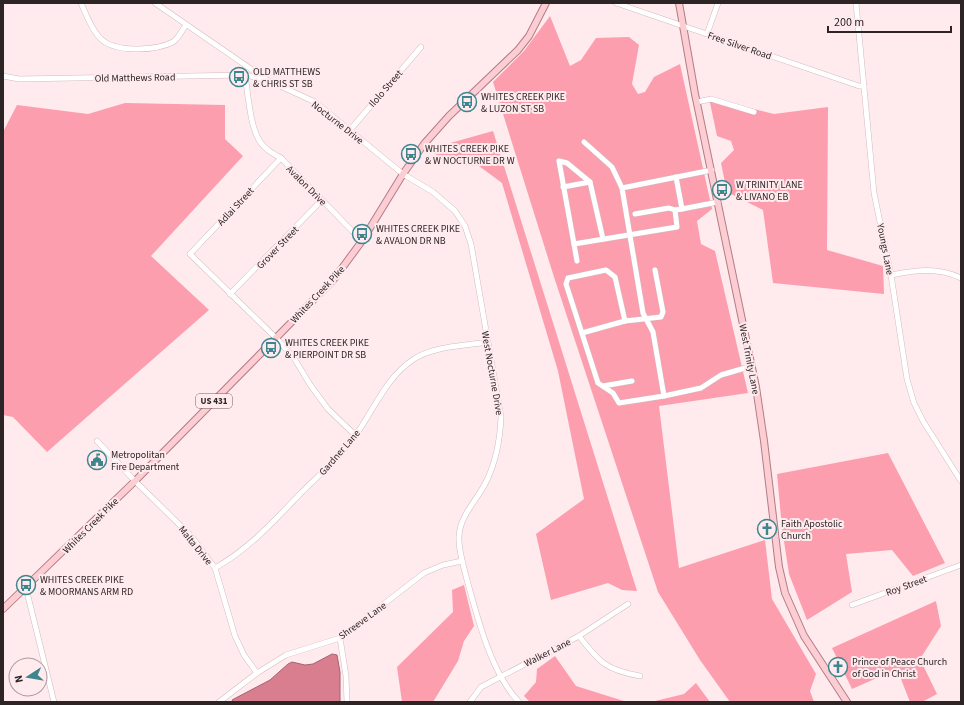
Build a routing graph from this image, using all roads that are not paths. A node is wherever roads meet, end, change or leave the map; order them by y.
1 (81, 3) edge
2 (155, 3) edge
3 (546, 3) edge
4 (616, 3) edge
5 (679, 3) edge
6 (718, 3) edge
7 (856, 3) edge
8 (186, 25) junction
9 (682, 25) junction
10 (707, 34) junction
11 (421, 47) dead end
12 (245, 75) junction
13 (3, 76) edge
14 (267, 80) junction
15 (864, 86) junction
16 (697, 102) junction
17 (754, 112) dead end
18 (350, 130) junction
19 (584, 142) dead end
20 (280, 158) junction
21 (712, 170) junction
22 (403, 174) junction
23 (676, 177) junction
24 (590, 182) junction
25 (564, 187) junction
26 (622, 188) junction
27 (322, 200) junction
28 (718, 202) junction
29 (682, 208) junction
30 (675, 210) junction
31 (635, 214) dead end
32 (630, 234) junction
33 (604, 239) junction
34 (362, 240) junction
35 (574, 244) junction
36 (576, 261) dead end
37 (655, 270) dead end
38 (891, 275) junction
39 (961, 278) edge
40 (230, 294) junction
41 (645, 318) junction
42 (625, 321) junction
43 (582, 332) junction
44 (276, 338) junction
45 (487, 342) junction
46 (752, 366) junction
47 (632, 381) dead end
48 (603, 386) junction
49 (664, 396) junction
50 (355, 436) junction
51 (97, 441) dead end
52 (135, 481) junction
53 (961, 481) edge
54 (462, 561) junction
55 (961, 565) edge
56 (215, 568) junction
57 (26, 588) junction
58 (628, 604) dead end
59 (852, 605) dead end
60 (3, 609) edge
61 (579, 636) junction
62 (340, 638) junction
63 (257, 672) junction
64 (501, 675) junction
65 (640, 676) dead end
66 (54, 702) edge
67 (219, 702) edge
68 (347, 702) edge
69 (470, 702) edge
70 (519, 702) edge
71 (846, 702) edge

1 - 8 street
2 - 8 street
3 - 22 main road, Whites Creek Pike / US 431
4 - 9 street, Free Silver Road
5 - 9 main road, West Trinity Lane
6 - 10 street
7 - 15 street, Youngs Lane
8 - 14 street
9 - 10 street, Free Silver Road
9 - 16 main road, West Trinity Lane
10 - 15 street, Free Silver Road
11 - 18 street, Ilolo Street
12 - 13 street, Old Matthews Road
12 - 14 street, Old Matthews Road
12 - 20 street, Avalon Drive
14 - 18 street, Nocturne Drive
15 - 38 street, Youngs Lane
16 - 17 street
16 - 21 main road, West Trinity Lane
18 - 22 street, Nocturne Drive
19 - 26 street
20 - 27 street, Avalon Drive
20 - 40 street, Adlai Street
21 - 23 street
21 - 28 main road, West Trinity Lane
22 - 34 main road, Whites Creek Pike / US 431
22 - 45 street, West Nocturne Drive
23 - 26 street
23 - 29 street
24 - 25 street
24 - 25 street
24 - 33 street
25 - 35 street
26 - 32 street
27 - 34 street, Avalon Drive
27 - 40 street, Grover Street
28 - 29 street
28 - 46 main road, West Trinity Lane
29 - 30 street
30 - 31 street
30 - 32 street
32 - 33 street
32 - 41 street
33 - 35 street
34 - 44 main road, Whites Creek Pike / US 431
35 - 36 street
37 - 41 street
38 - 39 street
38 - 53 street, Youngs Lane
40 - 44 street
41 - 42 street
41 - 49 street
42 - 43 street
42 - 43 street
43 - 48 street
44 - 50 street
44 - 52 main road, Whites Creek Pike / US 431
45 - 50 street, Gardner Lane
45 - 54 street, West Nocturne Drive
46 - 49 street
46 - 71 main road, West Trinity Lane
47 - 48 street
48 - 49 street
50 - 56 street, Gardner Lane
51 - 52 street, Malta Drive
52 - 56 street, Malta Drive
52 - 57 main road, Whites Creek Pike / US 431
54 - 62 street, Shreeve Lane
54 - 64 street, West Nocturne Drive
55 - 59 street, Roy Street
56 - 63 street, Malta Drive
57 - 60 main road, Whites Creek Pike / US 431
57 - 66 street
58 - 61 street, Walker Lane
61 - 64 street, Walker Lane
61 - 65 street
62 - 63 street, Shreeve Lane
62 - 68 street
63 - 67 street, Shreeve Lane
64 - 69 street, Walker Lane
64 - 70 street, West Nocturne Drive

